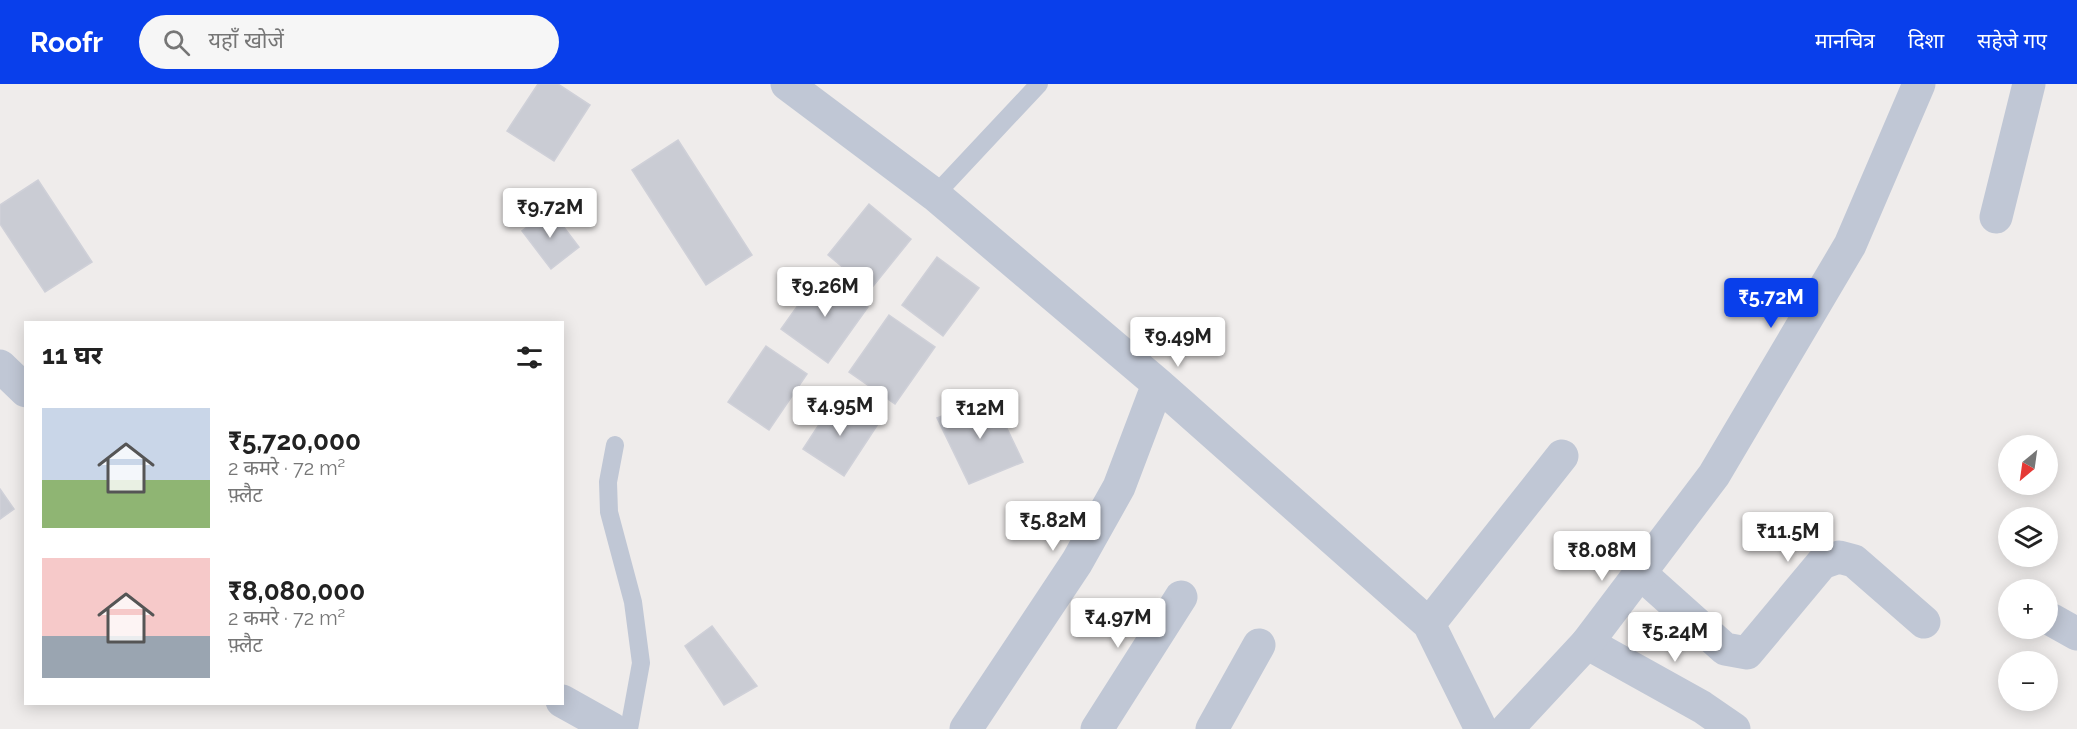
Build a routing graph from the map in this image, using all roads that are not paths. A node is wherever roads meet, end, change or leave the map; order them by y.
1 (787, 84) edge
2 (1039, 84) edge
3 (1919, 84) edge
4 (2029, 84) edge
5 (935, 195) junction
6 (1996, 217) dead end
7 (0, 366) edge
8 (1158, 384) junction
9 (24, 389) edge
10 (615, 446) dead end
11 (1562, 456) dead end
12 (1637, 577) junction
13 (1181, 597) dead end
14 (1924, 622) dead end
15 (1429, 624) junction
16 (1587, 644) junction
17 (1259, 645) dead end
18 (564, 702) edge
19 (612, 729) edge
20 (629, 729) edge
21 (966, 729) edge
22 (1097, 729) edge
23 (1212, 729) edge
24 (1481, 729) edge
25 (1508, 729) edge
26 (1734, 729) edge

1 - 5 street
2 - 5 lane
3 - 12 street
4 - 6 street
5 - 8 street
7 - 9 street
8 - 15 street
8 - 21 street
10 - 20 lane
11 - 15 street
12 - 14 street
12 - 16 street
13 - 22 street
15 - 24 street
16 - 25 street
16 - 26 street
17 - 23 street
18 - 19 street

